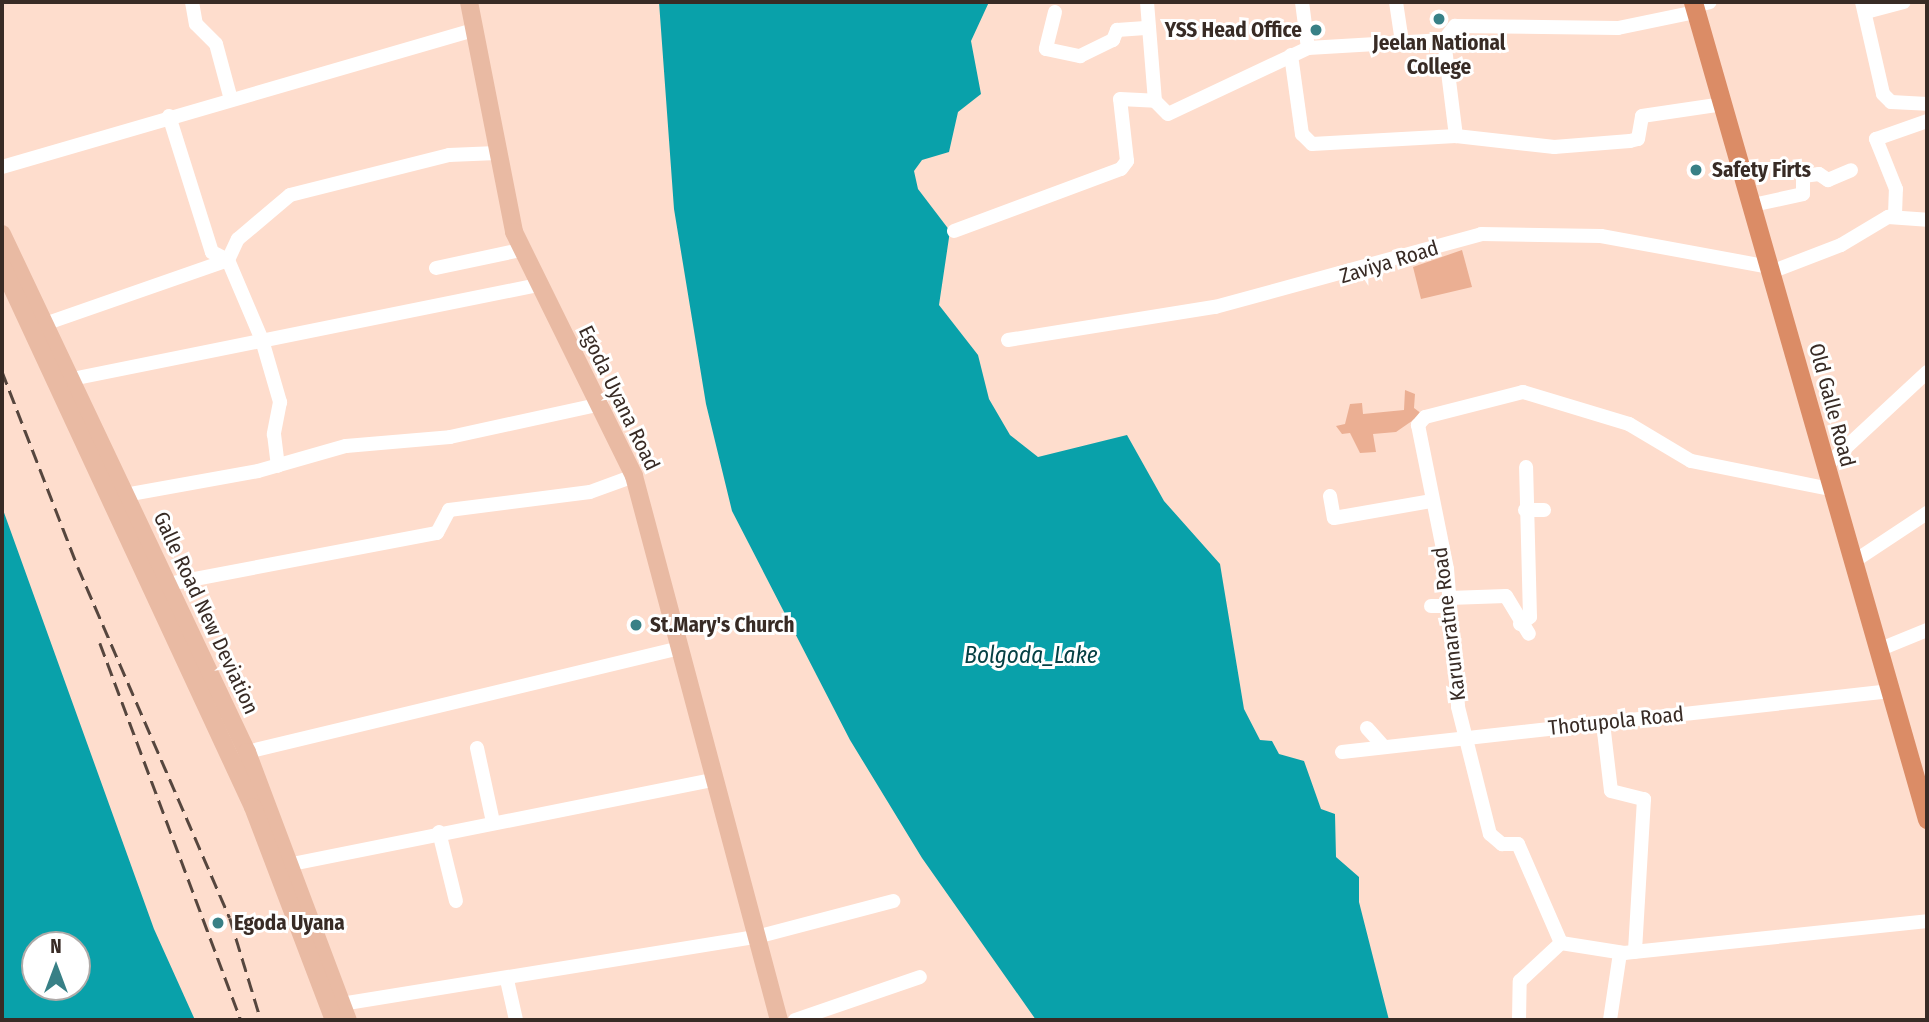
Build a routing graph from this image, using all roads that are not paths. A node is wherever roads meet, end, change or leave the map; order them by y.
1 (192, 2) edge
2 (469, 2) edge
3 (1147, 2) edge
4 (1302, 2) edge
5 (1396, 2) edge
6 (1904, 2) edge
7 (1698, 5) edge
8 (1864, 7) edge
9 (1055, 12) dead end
10 (1149, 29) junction
11 (474, 30) junction
12 (1444, 40) junction
13 (1402, 42) junction
14 (1308, 48) junction
15 (1291, 55) junction
16 (230, 96) junction
17 (1155, 101) junction
18 (1723, 104) junction
19 (1927, 104) edge
20 (169, 116) junction
21 (1927, 121) edge
22 (1456, 136) junction
23 (497, 153) junction
24 (2, 167) edge
25 (1851, 170) dead end
26 (1753, 205) junction
27 (1895, 215) junction
28 (1927, 220) edge
29 (954, 231) dead end
30 (2, 234) edge
31 (521, 250) junction
32 (228, 260) junction
33 (2, 266) edge
34 (436, 268) dead end
35 (1771, 269) junction
36 (539, 285) junction
37 (37, 327) junction
38 (262, 340) junction
39 (1009, 340) dead end
40 (1927, 372) edge
41 (72, 379) junction
42 (601, 404) junction
43 (278, 466) junction
44 (1826, 466) junction
45 (1526, 467) dead end
46 (634, 476) junction
47 (1830, 489) junction
48 (125, 495) junction
49 (1330, 496) dead end
50 (1431, 501) junction
51 (1524, 510) junction
52 (1544, 510) dead end
53 (1927, 513) edge
54 (1853, 562) junction
55 (160, 586) junction
56 (1449, 602) junction
57 (1431, 606) dead end
58 (1927, 630) edge
59 (677, 649) junction
60 (1878, 650) junction
61 (1891, 691) junction
62 (1603, 723) junction
63 (1367, 728) dead end
64 (1467, 738) junction
65 (1384, 747) junction
66 (477, 748) dead end
67 (247, 752) junction
68 (1342, 752) dead end
69 (1921, 772) edge
70 (713, 779) junction
71 (1927, 819) edge
72 (493, 822) junction
73 (439, 832) junction
74 (292, 864) junction
75 (456, 901) dead end
76 (893, 901) dead end
77 (1927, 921) edge
78 (756, 937) junction
79 (1561, 943) junction
80 (1628, 952) junction
81 (920, 977) dead end
82 (507, 980) junction
83 (335, 1010) edge
84 (348, 1020) edge
85 (516, 1020) edge
86 (779, 1020) edge
87 (795, 1020) edge
88 (1519, 1020) edge
89 (1610, 1020) edge

1 - 16 street
2 - 11 main road, Egoda Uyana Road
3 - 10 street
4 - 14 street
5 - 13 street
6 - 8 street
7 - 12 street
7 - 18 highway, Old Galle Road
8 - 19 street
9 - 10 street
10 - 17 street
11 - 16 street
11 - 23 main road, Egoda Uyana Road
12 - 13 street
12 - 22 street
13 - 14 street
14 - 15 street
15 - 17 street
15 - 22 street
16 - 20 street
17 - 29 street
18 - 22 street
18 - 26 highway, Old Galle Road
20 - 24 street
20 - 32 street
21 - 27 street
23 - 31 main road, Egoda Uyana Road
23 - 32 street
25 - 26 street
26 - 35 highway, Old Galle Road
27 - 28 street
27 - 35 street
30 - 37 main road, Galle Road New Deviation
31 - 34 street
31 - 36 main road, Egoda Uyana Road
32 - 37 street
32 - 38 street
33 - 37 main road, Galle Road New Deviation
35 - 39 street, Zaviya Road
35 - 44 highway, Old Galle Road
36 - 38 street
36 - 42 main road, Egoda Uyana Road
37 - 41 main road, Galle Road New Deviation
37 - 55 main road, Galle Road New Deviation
38 - 41 street
38 - 43 street
40 - 44 street
41 - 48 main road, Galle Road New Deviation
42 - 43 street
42 - 46 main road, Egoda Uyana Road
43 - 48 street
44 - 47 highway, Old Galle Road
45 - 51 street
46 - 55 street
46 - 59 main road, Egoda Uyana Road
47 - 50 street, Karunaratne Road
47 - 54 highway, Old Galle Road
48 - 55 main road, Galle Road New Deviation
49 - 50 street
50 - 56 street, Karunaratne Road
51 - 52 street
51 - 56 street
53 - 54 street
54 - 60 highway, Old Galle Road
55 - 67 main road, Galle Road New Deviation
55 - 83 main road, Galle Road New Deviation
56 - 57 street
56 - 64 street, Karunaratne Road
58 - 60 street
59 - 67 street
59 - 70 main road, Egoda Uyana Road
60 - 61 highway, Old Galle Road
61 - 62 street, Thotupola Road
61 - 69 highway, Old Galle Road
62 - 64 street, Thotupola Road
62 - 80 street
63 - 65 street
64 - 65 street, Thotupola Road
64 - 79 street, Karunaratne Road
65 - 68 street, Thotupola Road
66 - 72 street
67 - 74 main road, Galle Road New Deviation
69 - 71 highway, Old Galle Road
70 - 72 street
70 - 78 main road, Egoda Uyana Road
72 - 73 street
73 - 74 street
73 - 75 street
74 - 83 main road, Galle Road New Deviation
76 - 78 street
77 - 80 street
78 - 82 street
78 - 86 main road, Egoda Uyana Road
79 - 80 street
79 - 88 street
80 - 89 street
81 - 87 street
82 - 83 street
82 - 85 street
83 - 84 main road, Galle Road New Deviation

